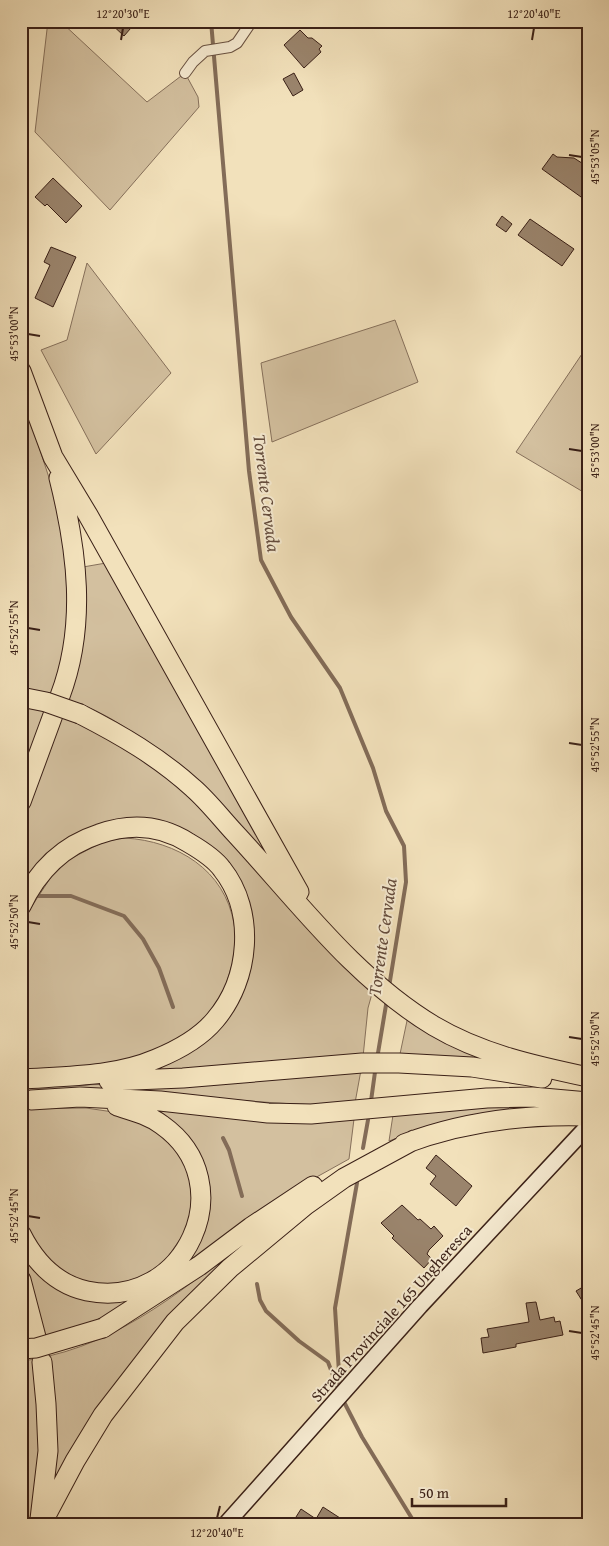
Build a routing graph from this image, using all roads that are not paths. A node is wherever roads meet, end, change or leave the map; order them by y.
1 (252, 21) edge
2 (185, 74) dead end
3 (21, 371) edge
4 (53, 457) junction
5 (60, 696) dead end
6 (21, 697) edge
7 (53, 715) dead end
8 (21, 802) edge
9 (21, 906) edge
10 (315, 922) junction
11 (588, 1077) edge
12 (21, 1079) edge
13 (588, 1085) edge
14 (26, 1100) edge
15 (581, 1101) edge
16 (587, 1122) edge
17 (344, 1173) junction
18 (21, 1234) edge
19 (21, 1280) edge
20 (29, 1345) edge
21 (42, 1362) dead end
22 (40, 1525) edge
23 (225, 1525) edge

1 - 2 street
3 - 4 highway
4 - 5 highway
4 - 10 highway
6 - 10 highway, bridge
7 - 8 highway
9 - 12 highway
10 - 11 highway
12 - 13 highway
14 - 15 highway
14 - 18 highway
16 - 17 highway
16 - 23 main road, Strada Provinciale 165 Ungheresca
17 - 20 highway, bridge
17 - 22 highway
19 - 20 highway
21 - 22 highway

